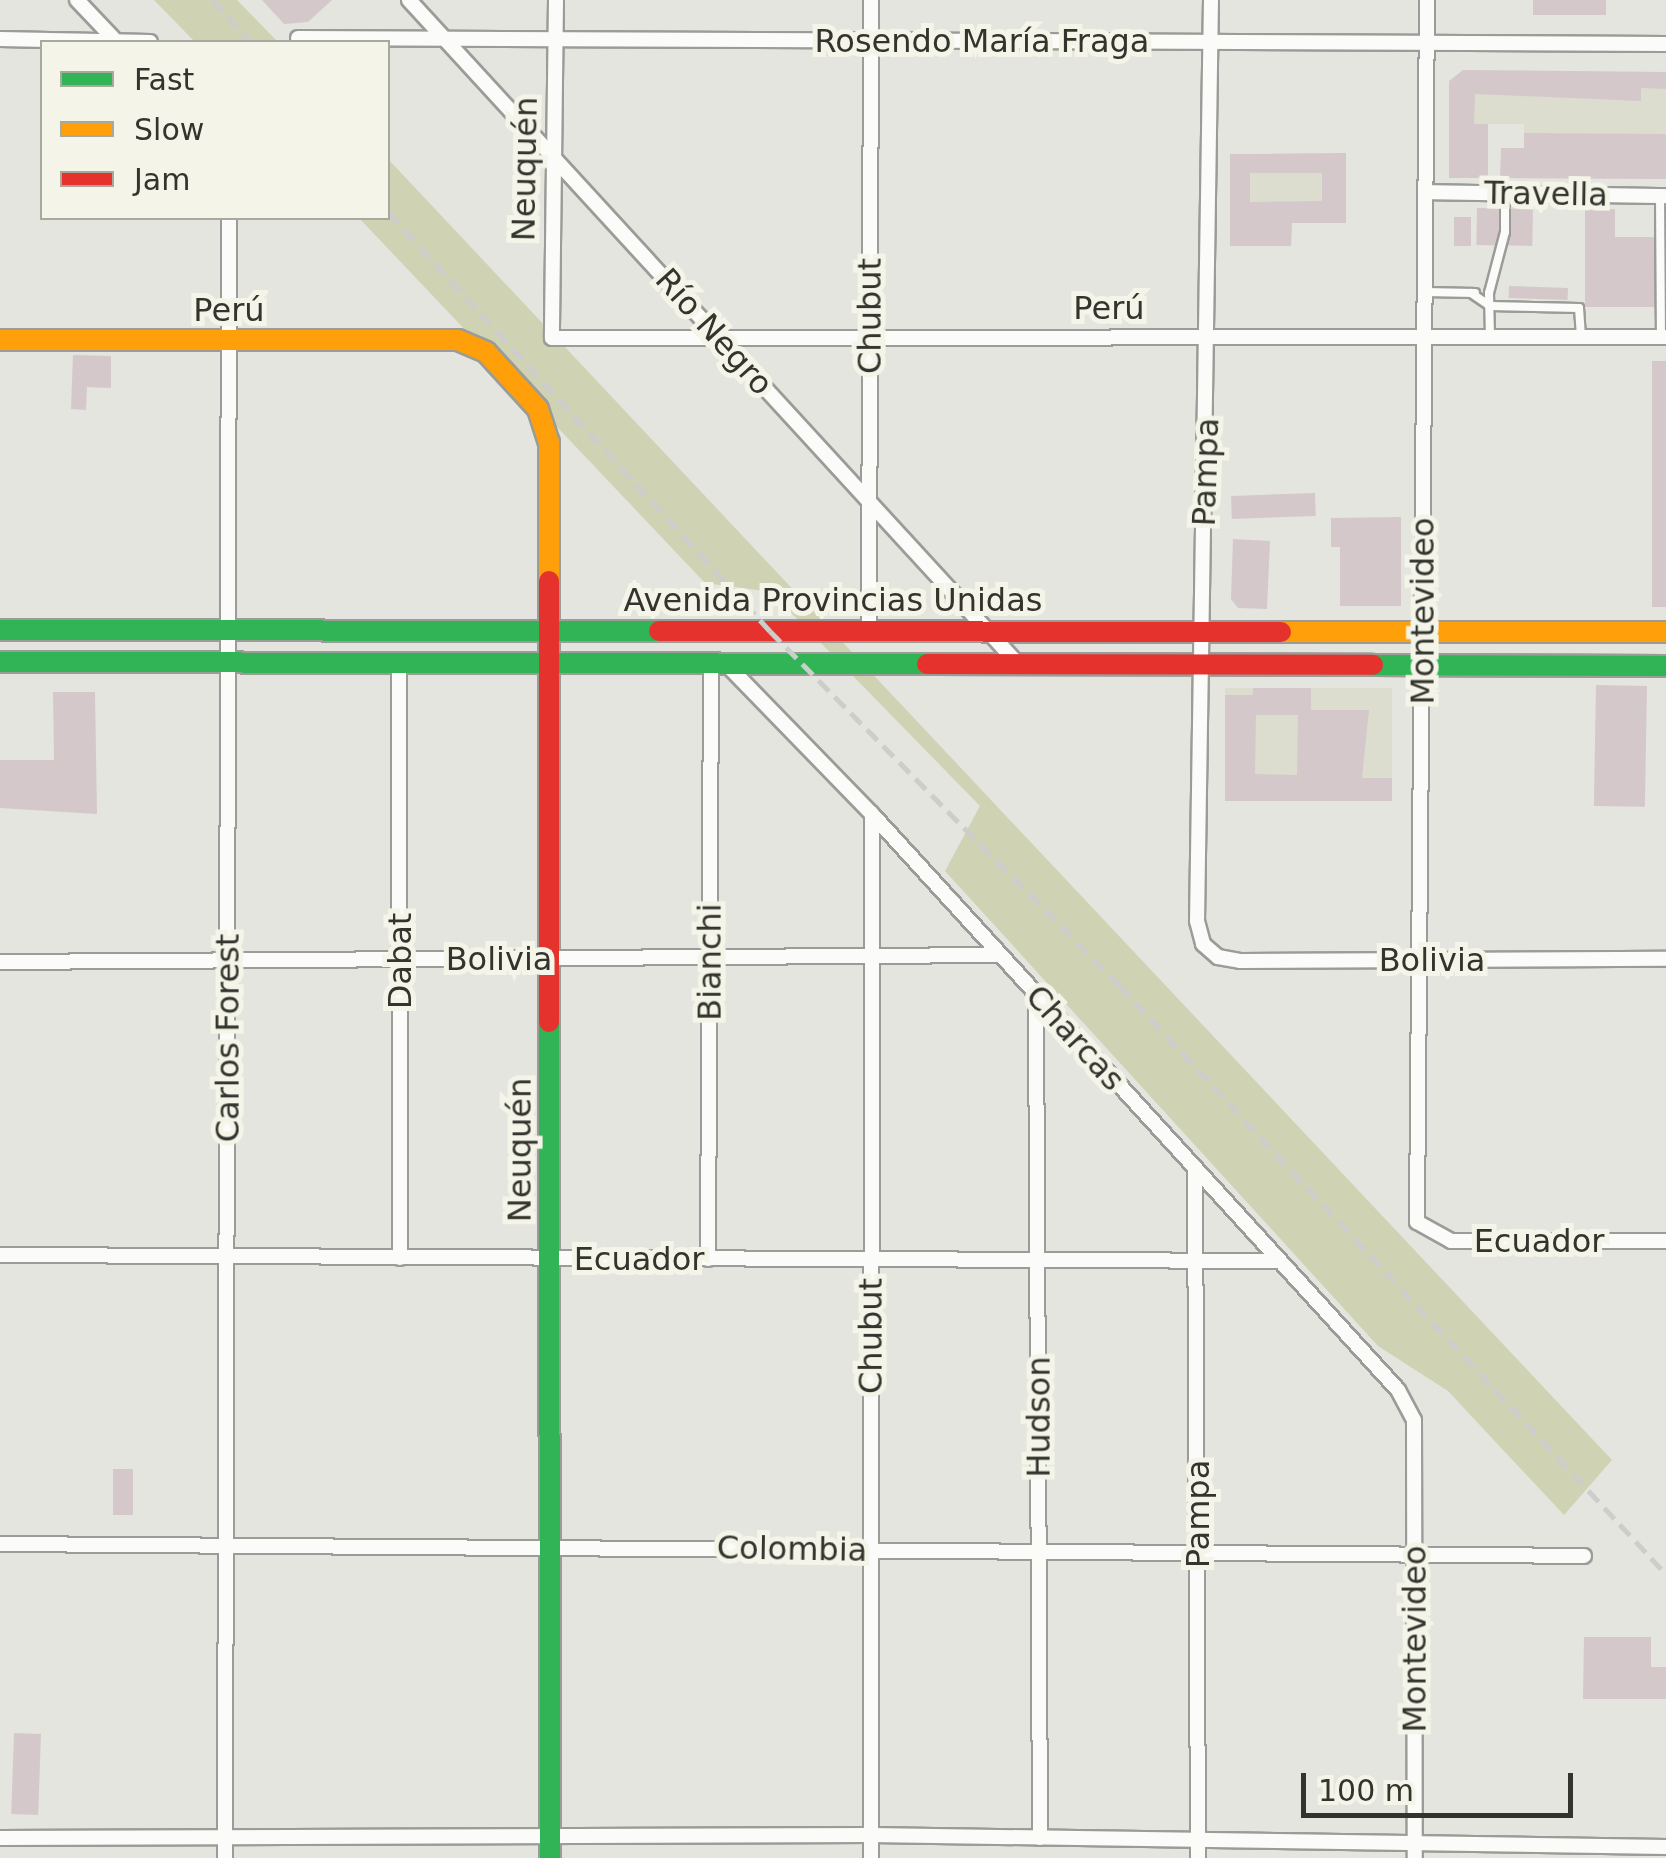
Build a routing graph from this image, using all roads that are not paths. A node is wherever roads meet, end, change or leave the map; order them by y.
1 (77, 0) edge
2 (408, 0) edge
3 (556, 0) edge
4 (871, 0) edge
5 (1210, 0) edge
6 (1428, 0) edge
7 (443, 37) junction
8 (114, 38) junction
9 (298, 38) dead end
10 (556, 38) junction
11 (0, 39) edge
12 (147, 40) edge
13 (870, 40) junction
14 (1210, 43) junction
15 (1427, 44) junction
16 (1666, 44) edge
17 (556, 160) junction
18 (1426, 192) junction
19 (1505, 194) junction
20 (1663, 196) edge
21 (229, 220) edge
22 (1662, 223) edge
23 (1425, 292) junction
24 (1471, 293) junction
25 (1490, 293) junction
26 (1490, 306) junction
27 (552, 338) joint
28 (870, 338) junction
29 (1210, 338) junction
30 (1425, 338) junction
31 (1490, 338) junction
32 (1581, 338) junction
33 (1663, 338) edge
34 (722, 339) junction
35 (0, 340) edge
36 (229, 340) junction
37 (550, 442) joint
38 (869, 504) junction
39 (986, 629) junction
40 (0, 630) edge
41 (228, 630) junction
42 (550, 631) junction
43 (869, 631) junction
44 (1200, 632) junction
45 (1422, 632) junction
46 (1666, 632) edge
47 (0, 662) edge
48 (228, 662) junction
49 (399, 664) junction
50 (550, 664) junction
51 (718, 664) junction
52 (1019, 665) junction
53 (1200, 665) junction
54 (1422, 666) junction
55 (1666, 666) edge
56 (872, 814) junction
57 (1203, 944) joint
58 (998, 955) junction
59 (872, 957) junction
60 (228, 958) junction
61 (710, 958) junction
62 (550, 959) junction
63 (1666, 959) edge
64 (400, 960) junction
65 (1422, 960) junction
66 (0, 962) edge
67 (1036, 996) junction
68 (1195, 1170) junction
69 (1418, 1222) joint
70 (1666, 1241) edge
71 (228, 1253) junction
72 (0, 1255) edge
73 (400, 1258) junction
74 (550, 1258) junction
75 (708, 1259) junction
76 (872, 1260) junction
77 (1039, 1261) junction
78 (1279, 1261) junction
79 (1198, 1262) junction
80 (1414, 1420) joint
81 (0, 1544) edge
82 (227, 1544) junction
83 (550, 1547) junction
84 (871, 1550) junction
85 (1039, 1551) junction
86 (1198, 1553) junction
87 (1414, 1554) junction
88 (1584, 1556) dead end
89 (871, 1835) junction
90 (550, 1836) junction
91 (0, 1838) edge
92 (225, 1838) junction
93 (1040, 1838) junction
94 (1198, 1840) junction
95 (1666, 1847) edge
96 (1415, 1851) edge
97 (225, 1858) edge
98 (550, 1858) edge
99 (871, 1858) edge
100 (1198, 1858) edge

1 - 8 street
2 - 7 street, Río Negro
3 - 10 street, Neuquén
4 - 13 street, Chubut
5 - 14 street, Pampa
6 - 15 street, Montevideo
7 - 9 street, Rosendo María Fraga
7 - 10 street, Rosendo María Fraga
7 - 17 street, Río Negro
8 - 11 street
8 - 12 street
10 - 13 street, Rosendo María Fraga
10 - 17 street, Neuquén
13 - 14 street, Rosendo María Fraga
13 - 28 street, Chubut
14 - 15 street, Rosendo María Fraga
14 - 29 street, Pampa
15 - 16 street, Rosendo María Fraga
15 - 18 street, Montevideo
17 - 27 street, Neuquén
17 - 34 street, Río Negro
18 - 19 street, Travella
18 - 23 street, Montevideo
19 - 20 street, Travella
19 - 25 lane
20 - 22 lane
21 - 36 street, Carlos Forest
22 - 33 lane
23 - 24 lane
23 - 30 street, Montevideo
24 - 25 lane
24 - 26 lane
25 - 26 lane
26 - 31 lane
26 - 32 lane
27 - 34 street, Perú
28 - 29 street, Perú
28 - 34 street, Perú
28 - 38 street, Chubut
29 - 30 street, Perú
29 - 44 street, Pampa
30 - 31 street, Perú
30 - 45 street, Montevideo
31 - 32 street, Perú
32 - 33 street, Perú
34 - 38 street, Río Negro
35 - 36 main road, Perú
36 - 37 main road, Perú
36 - 41 street, Carlos Forest
37 - 42 main road, Neuquén
38 - 39 street, Río Negro
38 - 43 street, Chubut
39 - 43 main road, Avenida Provincias Unidas
39 - 44 main road, Avenida Provincias Unidas
39 - 52 street, Río Negro
40 - 41 main road, Avenida Provincias Unidas
41 - 42 main road, Avenida Provincias Unidas
41 - 48 street, Carlos Forest
42 - 43 main road, Avenida Provincias Unidas
42 - 50 main road, Neuquén
44 - 45 main road, Avenida Provincias Unidas
44 - 53 street, Pampa
45 - 46 main road, Avenida Provincias Unidas
45 - 54 street, Montevideo
47 - 48 main road, Avenida Provincias Unidas
48 - 49 main road, Avenida Provincias Unidas
48 - 60 street, Carlos Forest
49 - 50 main road, Avenida Provincias Unidas
49 - 64 street, Dabat
50 - 51 main road, Avenida Provincias Unidas
50 - 62 main road, Neuquén
51 - 52 main road, Avenida Provincias Unidas
51 - 56 street, Charcas
51 - 61 street, Bianchi
52 - 53 main road, Avenida Provincias Unidas
53 - 54 main road, Avenida Provincias Unidas
53 - 57 street, Pampa
54 - 55 main road, Avenida Provincias Unidas
54 - 65 street, Montevideo
56 - 58 street, Charcas
56 - 59 street, Chubut
57 - 65 street, Bolivia
58 - 59 street, Bolivia
58 - 67 street, Charcas
59 - 61 street, Bolivia
59 - 76 street, Chubut
60 - 64 street, Bolivia
60 - 66 street, Bolivia
60 - 71 street, Carlos Forest
61 - 62 street, Bolivia
61 - 75 street, Bianchi
62 - 64 street, Bolivia
62 - 74 main road, Neuquén
63 - 65 street, Bolivia
64 - 73 street, Dabat
65 - 69 street, Montevideo
67 - 68 street, Charcas
67 - 77 street, Hudson
68 - 78 street, Charcas
68 - 79 street, Pampa
69 - 70 street, Ecuador
71 - 72 street, Ecuador
71 - 73 street, Ecuador
71 - 82 street, Carlos Forest
73 - 74 street, Ecuador
74 - 75 street, Ecuador
74 - 83 main road, Neuquén
75 - 76 street, Ecuador
76 - 77 street, Ecuador
76 - 84 street, Chubut
77 - 79 street, Ecuador
77 - 85 street, Hudson
78 - 79 street, Ecuador
78 - 80 street, Charcas
79 - 86 street, Pampa
80 - 87 street, Montevideo
81 - 82 street, Colombia
82 - 83 street, Colombia
82 - 92 street, Carlos Forest
83 - 84 street, Colombia
83 - 90 main road, Neuquén
84 - 85 street, Colombia
84 - 89 street, Chubut
85 - 86 street, Colombia
85 - 93 street, Hudson
86 - 87 street, Colombia
86 - 94 street, Pampa
87 - 88 street, Colombia
87 - 96 street, Montevideo
89 - 90 street
89 - 93 street
89 - 99 street, Chubut
90 - 92 street
90 - 98 main road, Neuquén
91 - 92 street
92 - 97 street, Carlos Forest
93 - 94 street
94 - 96 street
94 - 100 street, Pampa
95 - 96 street

